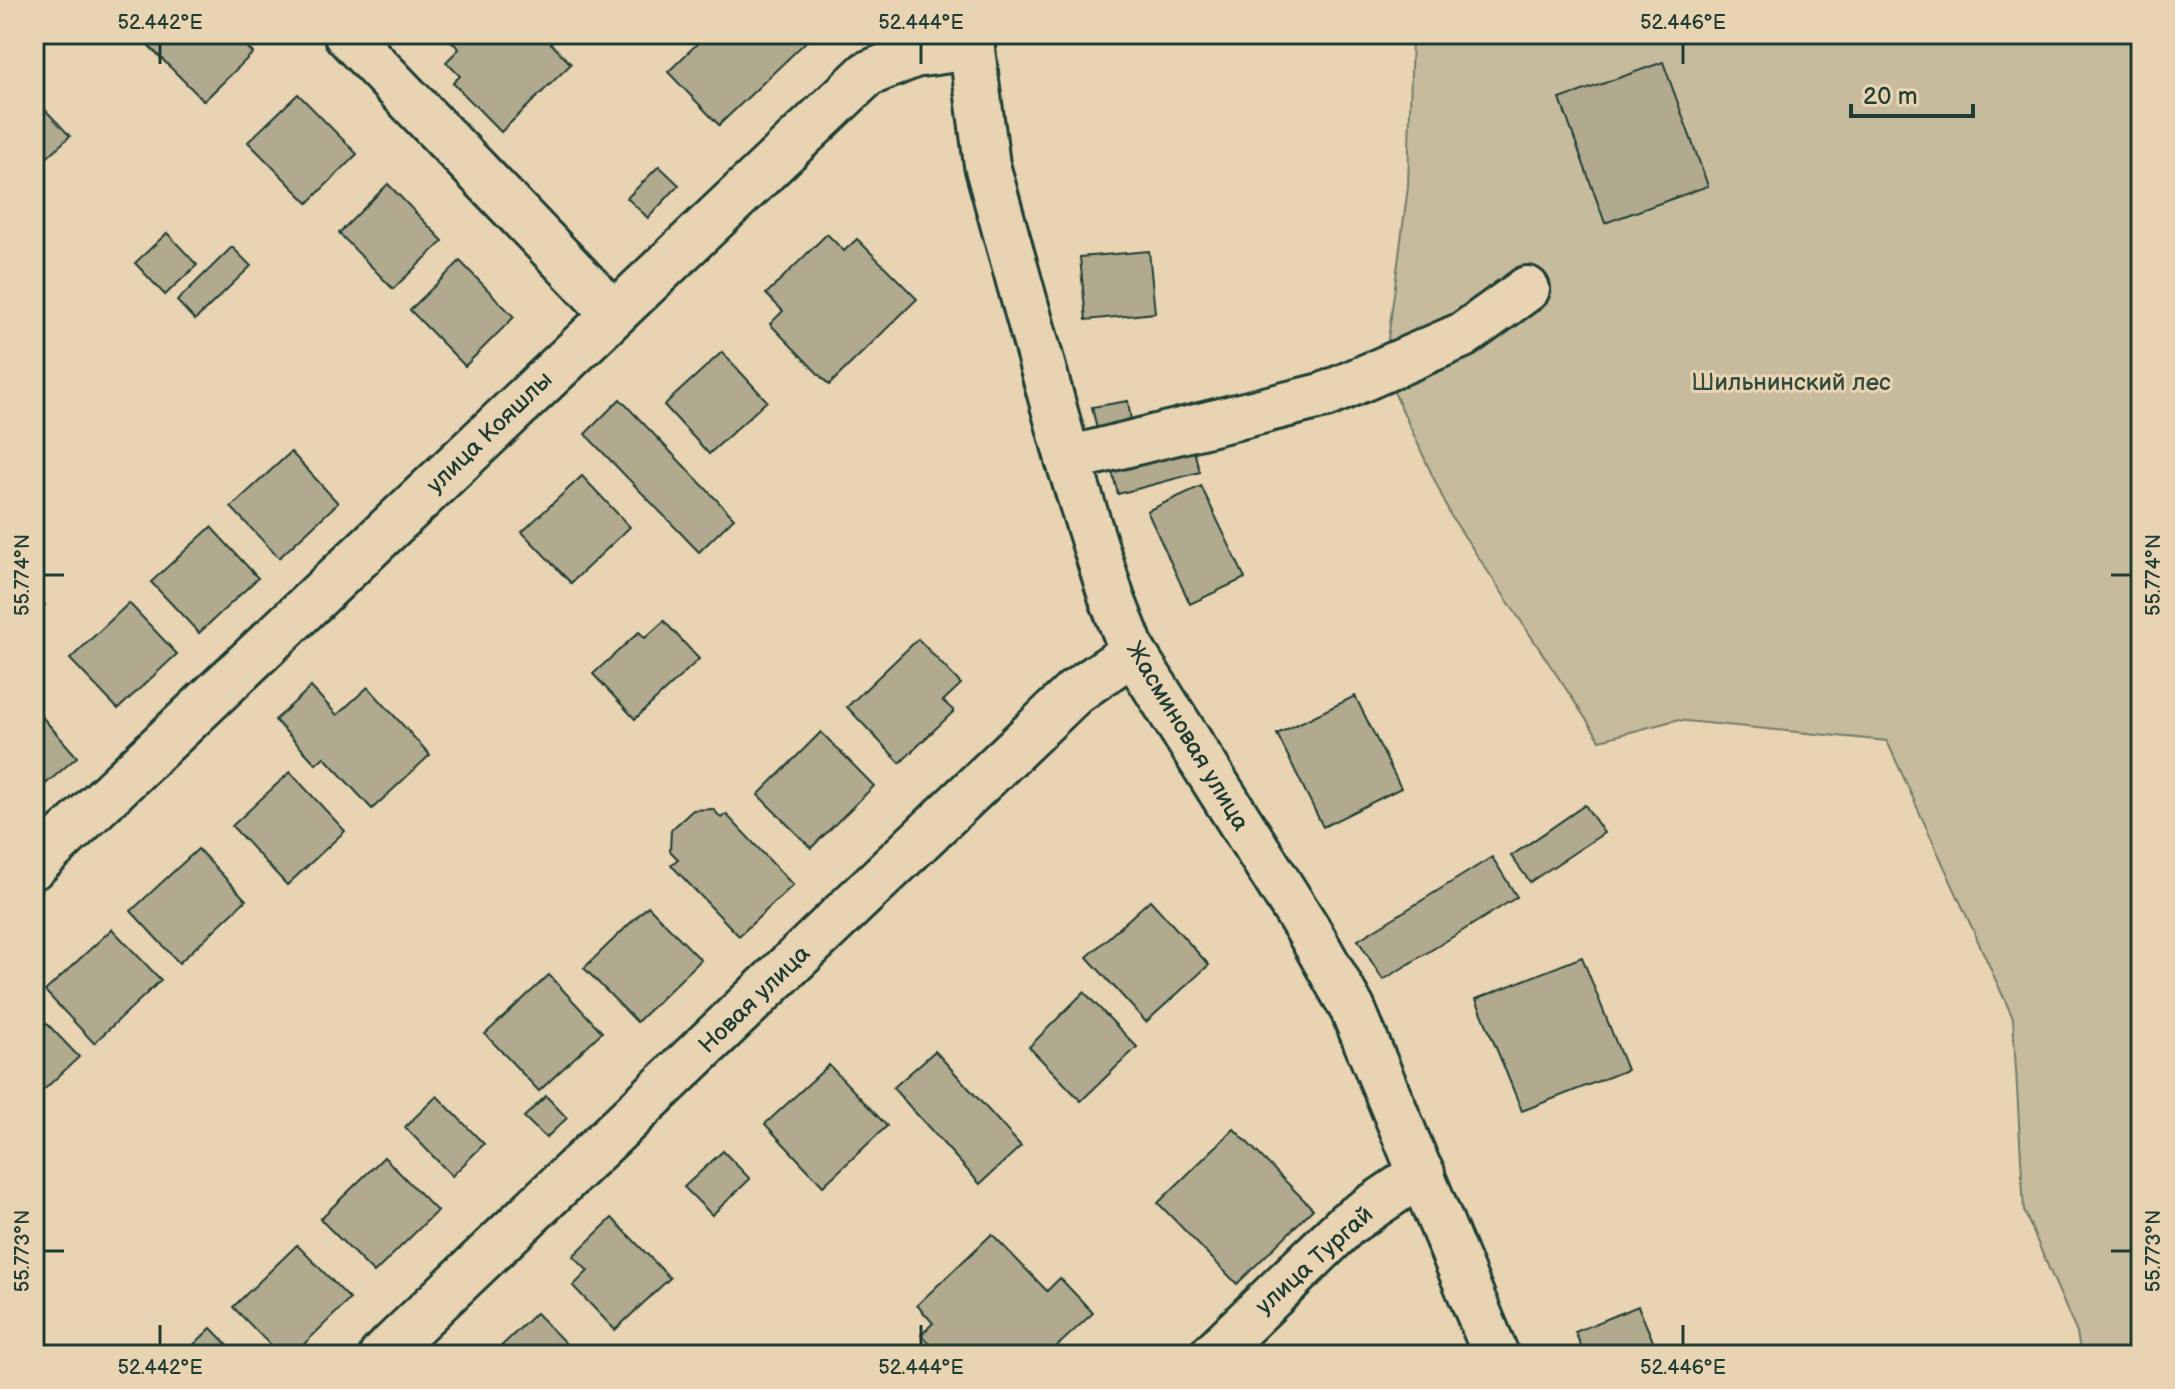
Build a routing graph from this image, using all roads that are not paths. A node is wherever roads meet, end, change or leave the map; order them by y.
1 (346, 34) edge
2 (971, 40) edge
3 (1527, 289) dead end
4 (614, 314) junction
5 (1068, 459) junction
6 (1133, 652) junction
7 (34, 866) edge
8 (1422, 1173) junction
9 (382, 1355) edge
10 (1212, 1355) edge
11 (1496, 1355) edge

1 - 4 street
2 - 4 street, улица Кояшлы
2 - 5 street, Жасминовая улица
3 - 5 street
4 - 7 street, улица Кояшлы
5 - 6 street, Жасминовая улица
6 - 8 street, Жасминовая улица
6 - 9 street, Новая улица
8 - 10 street, улица Тургай
8 - 11 street, Жасминовая улица

